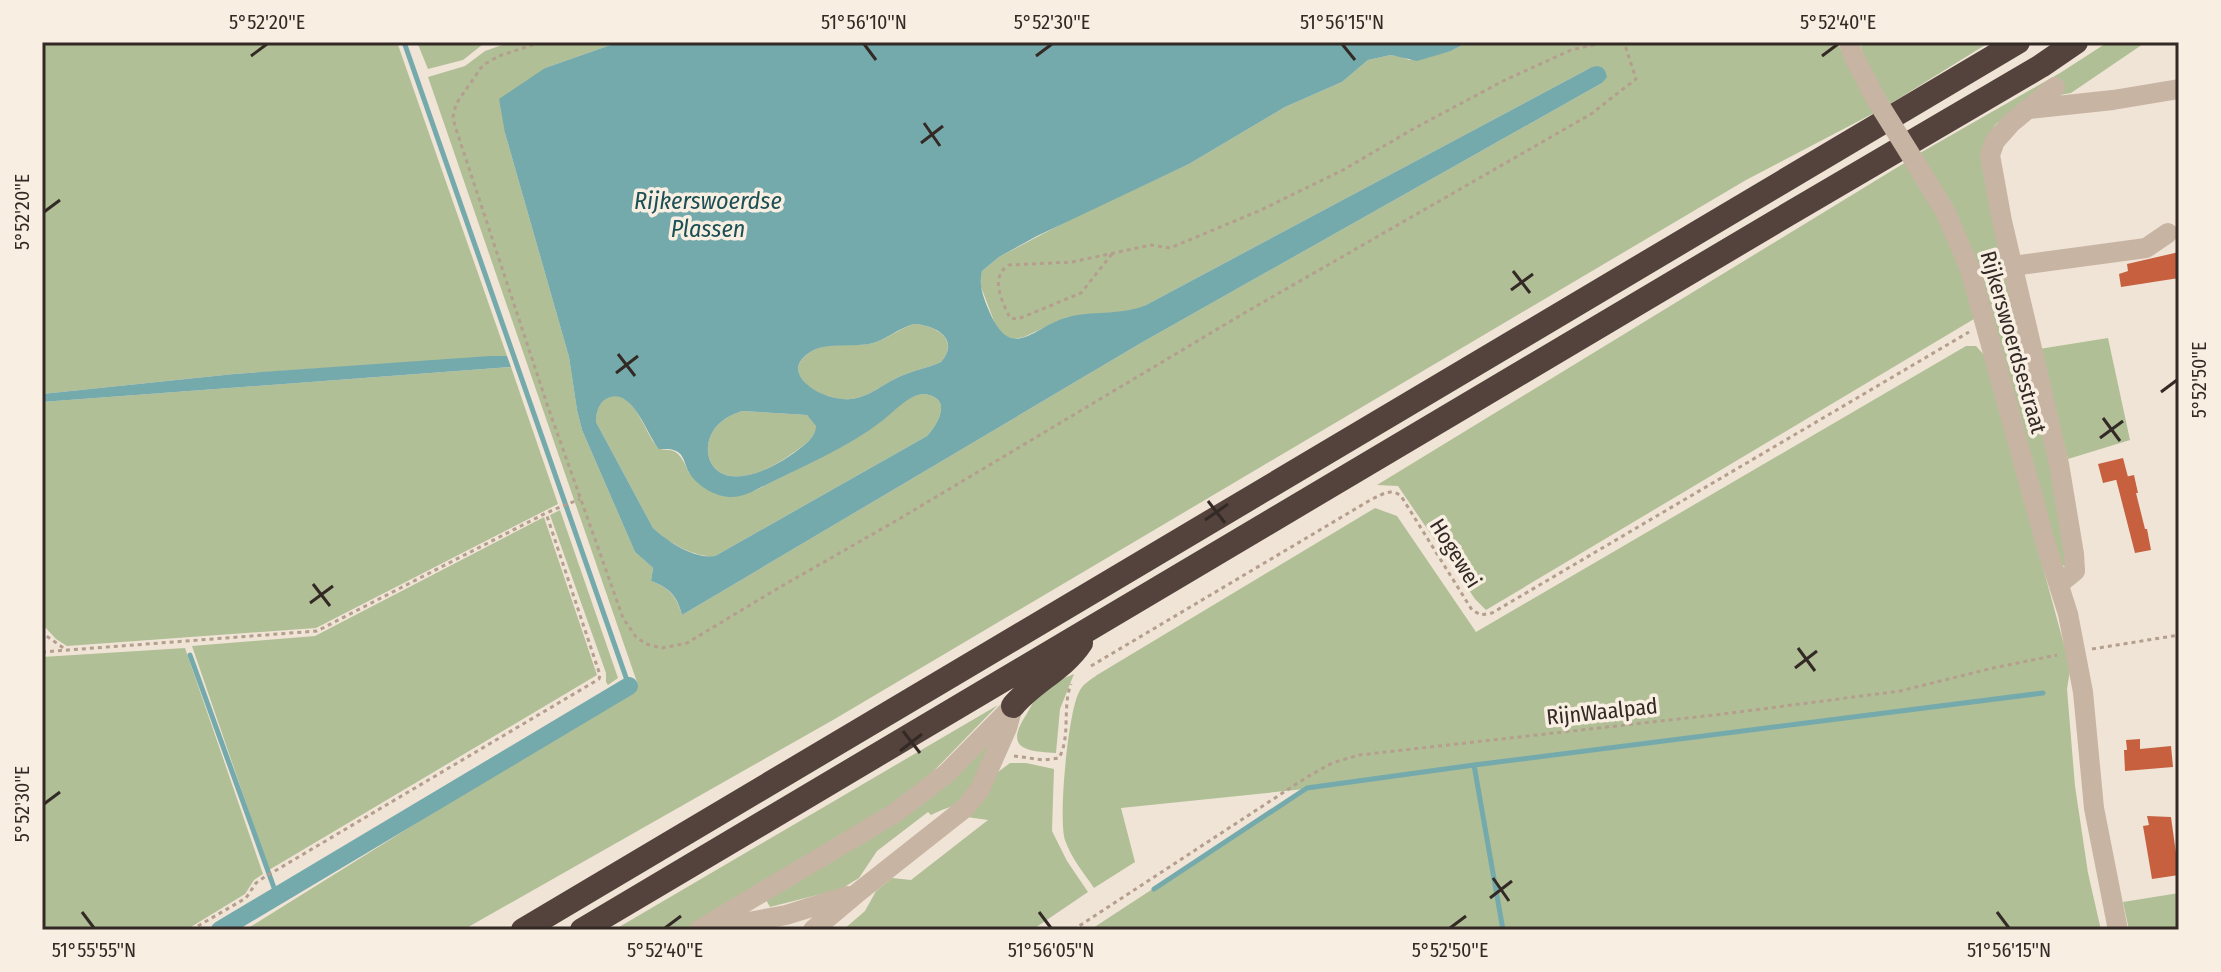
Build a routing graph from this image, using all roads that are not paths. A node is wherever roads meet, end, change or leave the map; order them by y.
1 (1849, 42) edge
2 (2018, 42) edge
3 (2076, 42) edge
4 (2055, 87) dead end
5 (2179, 89) edge
6 (2036, 108) junction
7 (2168, 233) dead end
8 (2012, 266) junction
9 (2059, 584) junction
10 (1091, 627) junction
11 (1013, 706) junction
12 (856, 894) junction
13 (786, 915) junction
14 (523, 930) edge
15 (582, 930) edge
16 (699, 930) edge
17 (707, 930) edge
18 (769, 930) edge
19 (813, 930) edge
20 (2118, 930) edge

1 - 9 street, Rijkerswoerdsestraat, bridge
2 - 14 highway
3 - 10 highway
4 - 6 street
5 - 6 street
6 - 8 street, Rijkerswoerdsestraat
7 - 8 street
8 - 9 street, Rijkerswoerdsestraat
9 - 20 street, Rijkerswoerdsestraat
10 - 11 highway
10 - 15 highway
11 - 12 street
11 - 16 street
12 - 13 street
12 - 19 street
13 - 17 street
13 - 18 street

